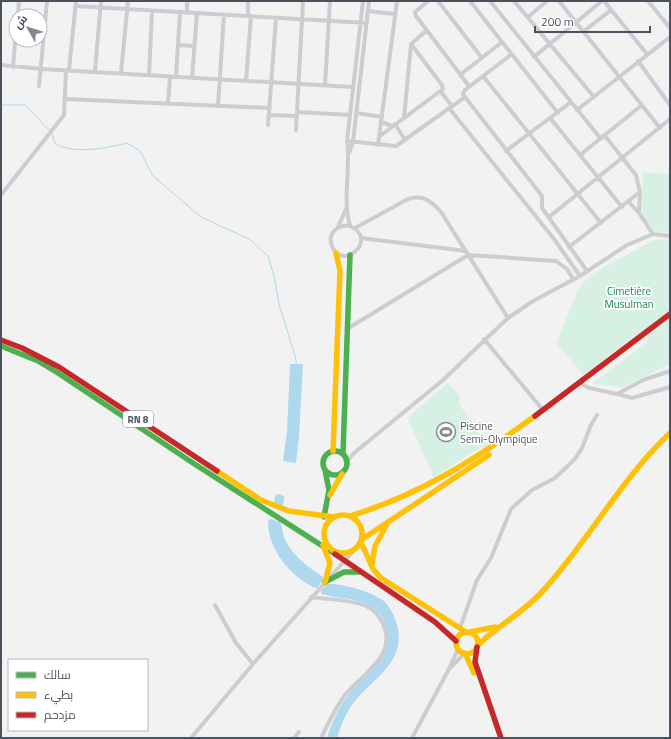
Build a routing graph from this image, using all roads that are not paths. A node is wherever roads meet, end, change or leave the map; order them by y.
1 (47, 1) edge
2 (101, 1) edge
3 (128, 1) edge
4 (187, 1) edge
5 (248, 1) edge
6 (303, 1) edge
7 (330, 1) edge
8 (362, 1) edge
9 (369, 1) edge
10 (397, 1) edge
11 (428, 1) edge
12 (438, 1) edge
13 (470, 1) edge
14 (490, 1) edge
15 (514, 1) edge
16 (547, 1) edge
17 (559, 1) edge
18 (603, 1) edge
19 (648, 1) edge
20 (75, 3) edge
21 (100, 8) junction
22 (127, 9) junction
23 (368, 10) junction
24 (611, 10) junction
25 (152, 11) junction
26 (180, 13) junction
27 (187, 13) junction
28 (197, 13) junction
29 (395, 14) junction
30 (224, 15) junction
31 (249, 16) junction
32 (528, 17) junction
33 (276, 18) junction
34 (303, 19) junction
35 (329, 21) junction
36 (361, 22) junction
37 (577, 22) junction
38 (367, 23) junction
39 (670, 28) edge
40 (426, 31) junction
41 (584, 31) junction
42 (670, 37) edge
43 (502, 42) junction
44 (411, 44) junction
45 (550, 44) junction
46 (178, 45) junction
47 (194, 46) junction
48 (15, 48) edge
49 (512, 54) junction
50 (647, 54) junction
51 (534, 57) junction
52 (482, 58) junction
53 (638, 62) junction
54 (1, 65) edge
55 (13, 67) junction
56 (42, 69) junction
57 (67, 70) junction
58 (95, 71) junction
59 (121, 73) junction
60 (149, 74) junction
61 (460, 75) junction
62 (170, 76) junction
63 (176, 76) junction
64 (483, 76) junction
65 (619, 76) junction
66 (192, 78) junction
67 (219, 79) junction
68 (246, 81) junction
69 (272, 82) junction
70 (298, 84) junction
71 (325, 85) junction
72 (40, 86) dead end
73 (469, 86) junction
74 (353, 87) junction
75 (441, 92) junction
76 (465, 97) junction
77 (594, 97) junction
78 (66, 100) junction
79 (571, 102) junction
80 (168, 104) junction
81 (642, 105) junction
82 (670, 105) edge
83 (218, 106) junction
84 (450, 107) junction
85 (270, 108) junction
86 (577, 110) junction
87 (357, 113) junction
88 (558, 113) junction
89 (296, 114) junction
90 (269, 115) junction
91 (350, 115) junction
92 (382, 117) junction
93 (404, 118) junction
94 (551, 119) junction
95 (670, 119) edge
96 (381, 122) junction
97 (268, 125) dead end
98 (394, 125) junction
99 (660, 128) junction
100 (296, 130) dead end
101 (530, 135) junction
102 (379, 136) junction
103 (603, 137) junction
104 (405, 140) junction
105 (347, 141) junction
106 (354, 142) junction
107 (378, 145) junction
108 (506, 151) junction
109 (349, 154) junction
110 (580, 155) junction
111 (624, 158) junction
112 (599, 178) junction
113 (640, 192) junction
114 (1, 195) edge
115 (578, 195) junction
116 (629, 202) junction
117 (622, 207) junction
118 (346, 209) junction
119 (639, 213) junction
120 (549, 217) junction
121 (601, 223) junction
122 (338, 227) junction
123 (352, 227) junction
124 (653, 234) junction
125 (670, 236) edge
126 (361, 238) junction
127 (569, 247) junction
128 (336, 253) junction
129 (467, 253) junction
130 (350, 255) junction
131 (587, 271) junction
132 (580, 276) junction
133 (574, 279) junction
134 (670, 314) edge
135 (508, 318) junction
136 (670, 318) edge
137 (347, 329) junction
138 (484, 339) junction
139 (1, 340) edge
140 (1, 346) edge
141 (670, 371) edge
142 (582, 384) junction
143 (670, 387) edge
144 (616, 394) junction
145 (543, 410) junction
146 (597, 415) dead end
147 (670, 433) edge
148 (332, 451) junction
149 (343, 453) junction
150 (348, 460) junction
151 (324, 470) junction
152 (342, 474) junction
153 (329, 497) junction
154 (350, 516) junction
155 (324, 517) junction
156 (334, 517) junction
157 (392, 521) junction
158 (361, 541) junction
159 (322, 544) junction
160 (356, 548) junction
161 (331, 549) junction
162 (344, 561) junction
163 (373, 569) junction
164 (361, 572) junction
165 (325, 582) junction
166 (311, 598) junction
167 (215, 606) dead end
168 (499, 626) junction
169 (460, 628) junction
170 (468, 632) junction
171 (456, 641) junction
172 (477, 647) junction
173 (458, 649) junction
174 (465, 653) junction
175 (253, 664) junction
176 (449, 669) junction
177 (299, 732) dead end
178 (191, 738) edge
179 (294, 738) edge
180 (321, 738) edge
181 (412, 738) edge
182 (497, 738) edge
183 (501, 738) edge

1 - 56 street
2 - 21 street
3 - 22 street
4 - 27 street
5 - 31 street
6 - 34 street
7 - 35 street
8 - 36 street
9 - 23 street
10 - 29 street
11 - 40 street
12 - 52 street
13 - 43 street
14 - 51 street
15 - 32 street
16 - 32 street
17 - 37 street
18 - 24 street
18 - 37 street
19 - 39 street
20 - 21 street
20 - 57 street
21 - 22 street
21 - 58 street
22 - 25 street
22 - 59 street
23 - 29 street
23 - 38 street
24 - 41 street
24 - 50 street
25 - 26 street
25 - 60 street
26 - 27 street
26 - 46 street
27 - 28 street
28 - 30 street
28 - 47 street
29 - 92 street
30 - 31 street
30 - 67 street
31 - 33 street
31 - 68 street
32 - 45 street
33 - 34 street
33 - 69 street
34 - 35 street
34 - 70 street
35 - 36 street
35 - 71 street
36 - 38 street
36 - 74 street
37 - 41 street
37 - 45 street
38 - 87 street
40 - 44 street
40 - 61 street
41 - 65 street
42 - 50 street
43 - 49 street
43 - 52 street
44 - 75 street
44 - 93 street
45 - 51 street
45 - 77 street
46 - 47 street
46 - 63 street
47 - 66 street
48 - 55 street
49 - 64 street
49 - 88 street
50 - 53 street
51 - 79 street
52 - 61 street
53 - 65 street
53 - 82 street
54 - 55 street
55 - 56 street
56 - 57 street
56 - 72 street
57 - 58 street
57 - 78 street
58 - 59 street
59 - 60 street
60 - 62 street
61 - 73 street
62 - 63 street
62 - 80 street
63 - 66 street
64 - 73 street
64 - 101 street
65 - 77 street
65 - 81 street
66 - 67 street
67 - 68 street
67 - 83 street
68 - 69 street
69 - 70 street
69 - 85 street
70 - 71 street
70 - 89 street
71 - 74 street
73 - 76 street
74 - 91 street
75 - 84 street
75 - 93 street
76 - 84 street
76 - 108 street
77 - 86 street
78 - 80 street
78 - 114 street
79 - 86 street
79 - 88 street
80 - 83 street
81 - 99 street
81 - 103 street
83 - 85 street
84 - 104 street
84 - 132 street
85 - 90 street
86 - 103 street
87 - 92 street
87 - 106 street
88 - 94 street
89 - 90 street
89 - 91 street
89 - 100 street
90 - 97 street
91 - 105 street
92 - 96 street
93 - 98 street
94 - 101 street
94 - 110 street
95 - 99 street
96 - 98 street
96 - 102 street
98 - 102 street
98 - 104 street
99 - 111 street
101 - 108 street
101 - 115 street
102 - 107 street
103 - 110 street
103 - 111 street
104 - 107 street
105 - 106 street
105 - 109 street
106 - 107 street
106 - 109 street
108 - 120 street
109 - 118 street
110 - 112 street
111 - 112 street
111 - 113 street
112 - 115 street
112 - 117 street
113 - 116 street
113 - 119 street
115 - 120 street
115 - 121 street
116 - 117 street
116 - 119 street
117 - 121 street
118 - 122 street
118 - 123 street
119 - 124 street
120 - 127 street
121 - 127 street
122 - 123 street
122 - 128 street
123 - 126 street
123 - 129 street
124 - 125 street
124 - 131 street
126 - 129 street
126 - 130 street
127 - 131 street
128 - 130 street
128 - 148 main road
129 - 133 street
129 - 135 street
129 - 137 street
130 - 137 main road
131 - 132 street
132 - 133 street
133 - 135 street
134 - 145 main road
135 - 138 street
136 - 142 main road
137 - 149 main road
138 - 145 street
138 - 150 street
139 - 155 main road, RN 8
140 - 159 main road, RN 8
141 - 144 street
142 - 144 street
142 - 157 main road
143 - 144 street
145 - 154 main road
146 - 169 street
147 - 168 main road
148 - 149 main road
148 - 151 main road
149 - 150 main road
150 - 152 main road
151 - 152 main road
151 - 153 main road
152 - 153 main road
153 - 155 main road
154 - 156 main road
154 - 158 main road
155 - 156 main road, RN 8
156 - 161 main road
157 - 158 main road
157 - 163 main road
158 - 160 main road
158 - 163 main road
159 - 161 main road, RN 8
159 - 165 main road
160 - 161 main road
160 - 162 street
161 - 162 main road
162 - 164 main road
162 - 165 street
163 - 169 main road
164 - 165 main road
164 - 171 main road
165 - 166 street
166 - 175 street
166 - 180 street
167 - 175 street
168 - 170 main road
168 - 172 main road
169 - 170 main road
170 - 171 main road
170 - 172 main road
171 - 173 main road
172 - 174 main road
172 - 183 main road
173 - 174 main road
173 - 176 street
174 - 176 street
174 - 182 main road
175 - 178 street
176 - 181 street
177 - 179 street

